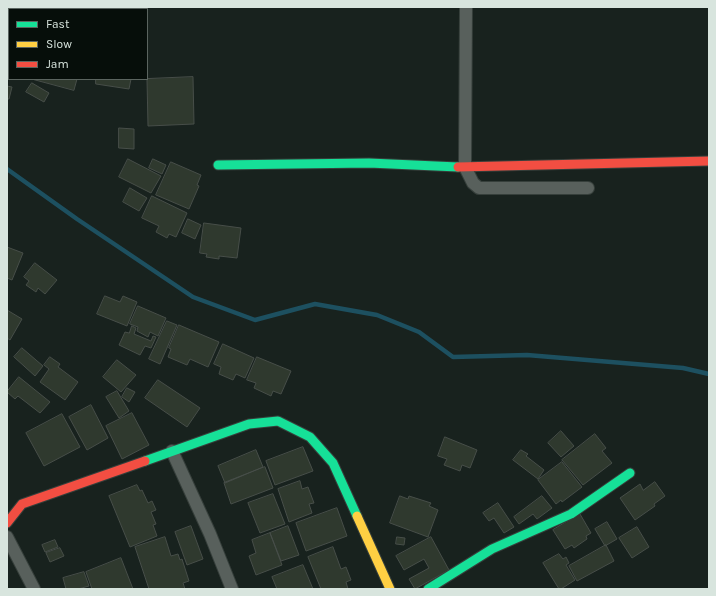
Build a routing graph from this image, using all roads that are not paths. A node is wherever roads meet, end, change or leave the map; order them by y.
1 (466, 7) edge
2 (709, 161) edge
3 (218, 165) dead end
4 (465, 167) junction
5 (588, 188) dead end
6 (172, 451) junction
7 (630, 473) dead end
8 (7, 523) edge
9 (7, 537) edge
10 (34, 589) edge
11 (232, 589) edge
12 (390, 589) edge
13 (428, 589) edge

1 - 4 street
2 - 4 street
3 - 4 street
4 - 5 street
6 - 8 street
6 - 11 street
6 - 12 street
7 - 13 street
9 - 10 street

